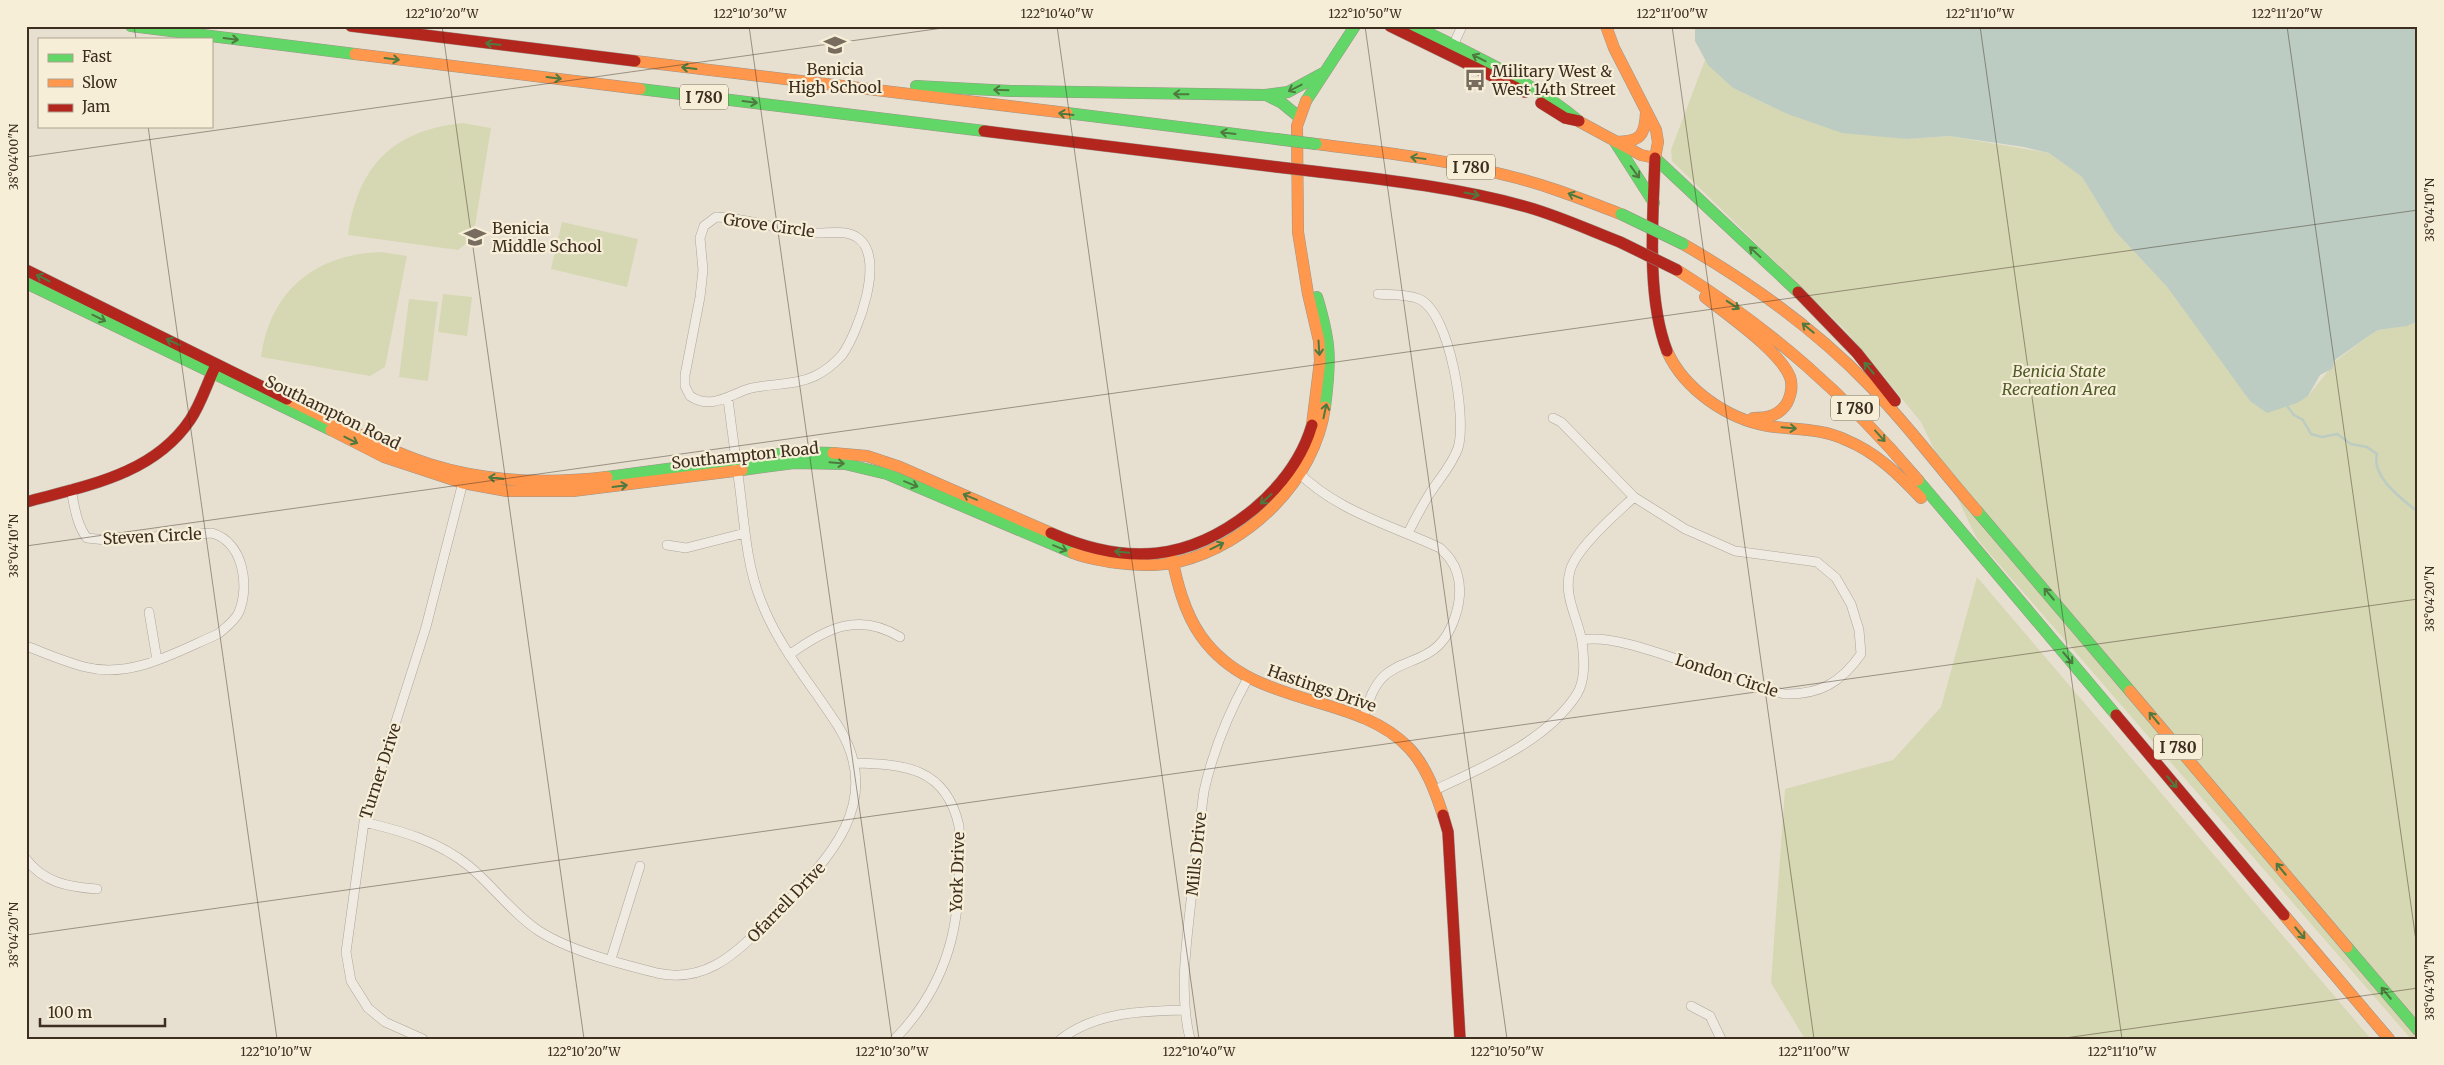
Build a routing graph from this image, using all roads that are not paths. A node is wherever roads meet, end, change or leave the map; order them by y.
1 (131, 26) edge
2 (352, 26) edge
3 (1355, 26) edge
4 (1390, 26) edge
5 (1415, 26) edge
6 (1462, 26) edge
7 (1606, 26) edge
8 (1451, 50) junction
9 (1323, 73) junction
10 (789, 80) junction
11 (1265, 95) junction
12 (1645, 107) junction
13 (1299, 117) junction
14 (1615, 142) junction
15 (1655, 158) junction
16 (1654, 203) junction
17 (26, 270) edge
18 (1677, 270) junction
19 (26, 283) edge
20 (1378, 294) dead end
21 (215, 367) junction
22 (728, 399) junction
23 (1553, 418) dead end
24 (1742, 418) junction
25 (1938, 464) junction
26 (737, 465) junction
27 (1297, 471) junction
28 (464, 478) junction
29 (71, 489) junction
30 (1634, 497) junction
31 (26, 502) edge
32 (745, 533) junction
33 (1408, 533) junction
34 (667, 545) dead end
35 (1172, 558) junction
36 (2002, 580) junction
37 (149, 612) dead end
38 (900, 637) dead end
39 (1582, 640) junction
40 (26, 646) edge
41 (789, 655) junction
42 (158, 660) junction
43 (1248, 678) junction
44 (1363, 718) junction
45 (853, 763) junction
46 (1437, 789) junction
47 (364, 822) junction
48 (26, 859) edge
49 (640, 866) dead end
50 (97, 889) dead end
51 (611, 959) junction
52 (1691, 1006) dead end
53 (1184, 1010) junction
54 (2418, 1030) edge
55 (422, 1039) edge
56 (895, 1039) edge
57 (1061, 1039) edge
58 (1190, 1039) edge
59 (1460, 1039) edge
60 (1721, 1039) edge
61 (2389, 1039) edge

1 -> 18 main road, I 780, bridge
10 -> 2 main road, I 780
3 - 9 main road, Southampton Road
4 - 8 main road
5 - 8 main road
6 - 8 street
7 - 12 main road
8 - 14 main road
9 -> 11 main road
9 - 13 main road, Southampton Road
11 -> 10 main road
25 -> 10 main road, I 780, bridge
11 - 13 main road
12 - 14 main road
12 - 15 main road
13 - 27 main road, Southampton Road
14 - 15 main road
14 -> 16 main road
15 - 16 main road
25 -> 15 main road
16 - 24 main road
21 -> 17 main road, Southampton Road
18 - 24 main road
18 -> 36 main road, I 780
19 -> 21 main road, Southampton Road
20 - 33 street
21 - 28 main road, Southampton Road
21 - 29 main road
22 - 22 street, Grove Circle
22 - 26 street
23 - 30 street, London Circle
24 -> 36 main road
54 -> 25 main road, I 780
26 - 28 main road, Southampton Road
26 - 32 street, Ofarrell Drive
26 - 35 main road, Southampton Road
27 - 33 street
27 - 35 main road, Southampton Road
28 - 47 street, Turner Drive
29 - 31 main road
29 - 42 street, Steven Circle
30 - 39 street
30 - 39 street, London Circle
32 - 34 street
32 - 41 street, Ofarrell Drive
33 - 44 street
35 - 43 main road, Hastings Drive
36 -> 61 main road, I 780
37 - 42 street
38 - 41 street
39 - 46 street
40 - 42 street, Steven Circle
41 - 45 street, Ofarrell Drive
43 - 44 main road, Hastings Drive
43 - 53 street, Mills Drive
44 - 46 main road, Hastings Drive
45 - 51 street, Ofarrell Drive
45 - 56 street, York Drive
46 - 59 main road, Hastings Drive
47 - 51 street, Ofarrell Drive
47 - 55 street, Turner Drive
48 - 50 street
49 - 51 street
52 - 60 street
53 - 57 street
53 - 58 street, Mills Drive

